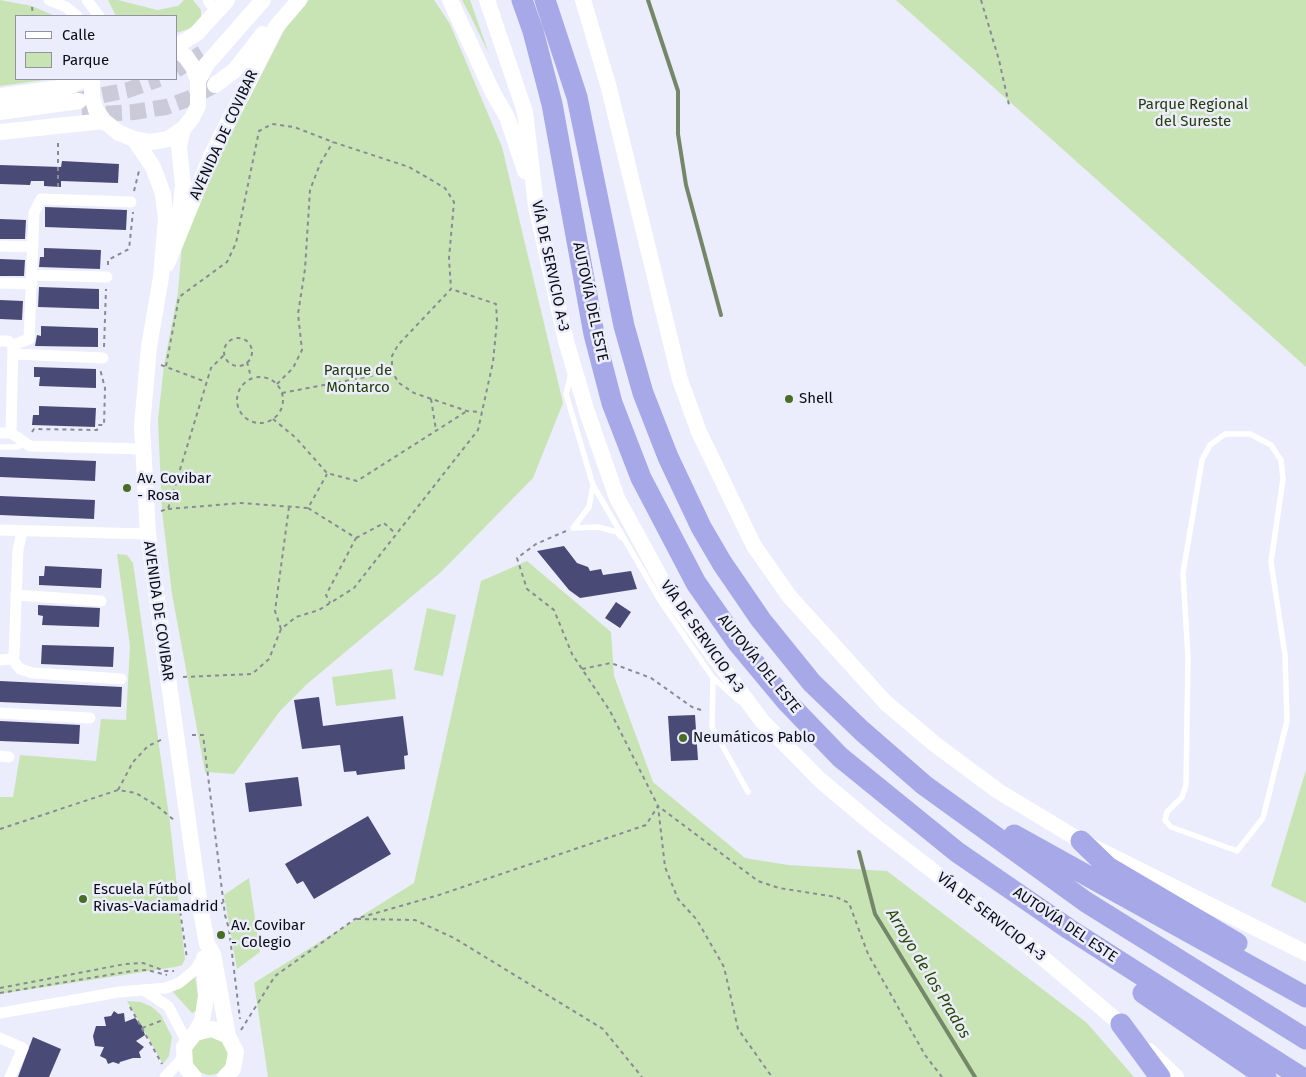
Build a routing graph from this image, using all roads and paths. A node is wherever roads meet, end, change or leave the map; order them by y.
1 (49, 0) edge
2 (87, 0) edge
3 (249, 0) edge
4 (264, 0) edge
5 (285, 0) edge
6 (299, 0) edge
7 (450, 0) edge
8 (487, 0) edge
9 (522, 0) edge
10 (545, 0) edge
11 (583, 0) edge
12 (981, 0) edge
13 (217, 4) edge
14 (32, 7) dead end
15 (33, 15) edge
16 (76, 15) edge
17 (99, 15) edge
18 (178, 45) edge
19 (178, 51) edge
20 (202, 53) tunnel mouth
21 (83, 80) edge
22 (92, 80) edge
23 (198, 81) junction
24 (215, 84) tunnel mouth
25 (0, 96) edge
26 (1009, 105) dead end
27 (0, 112) edge
28 (104, 121) junction
29 (0, 123) edge
30 (183, 129) junction
31 (0, 132) edge
32 (58, 138) dead end
33 (134, 139) junction
34 (333, 142) junction
35 (57, 199) junction
36 (131, 202) dead end
37 (536, 206) junction
38 (177, 239) junction
39 (0, 246) edge
40 (33, 247) junction
41 (107, 277) dead end
42 (161, 278) junction
43 (32, 279) junction
44 (0, 283) edge
45 (451, 289) junction
46 (0, 340) edge
47 (13, 349) junction
48 (163, 349) dead end
49 (169, 350) junction
50 (224, 355) junction
51 (103, 358) dead end
52 (247, 362) junction
53 (161, 365) dead end
54 (166, 366) junction
55 (573, 367) junction
56 (392, 372) junction
57 (251, 378) junction
58 (206, 382) junction
59 (277, 384) junction
60 (105, 388) dead end
61 (282, 393) junction
62 (431, 399) junction
63 (467, 411) junction
64 (482, 412) junction
65 (273, 419) junction
66 (436, 430) junction
67 (32, 432) dead end
68 (5, 433) edge
69 (24, 443) junction
70 (0, 446) edge
71 (142, 449) junction
72 (327, 473) junction
73 (593, 485) junction
74 (289, 507) junction
75 (308, 508) junction
76 (168, 509) junction
77 (159, 511) dead end
78 (573, 528) junction
79 (0, 530) edge
80 (22, 531) junction
81 (148, 534) junction
82 (396, 534) junction
83 (356, 538) junction
84 (630, 545) junction
85 (16, 595) junction
86 (101, 601) dead end
87 (330, 604) junction
88 (281, 629) junction
89 (6, 660) edge
90 (582, 670) junction
91 (182, 677) dead end
92 (713, 678) junction
93 (121, 679) dead end
94 (0, 713) edge
95 (713, 713) junction
96 (90, 718) dead end
97 (762, 721) junction
98 (192, 735) dead end
99 (163, 739) dead end
100 (924, 786) junction
101 (118, 790) junction
102 (748, 792) dead end
103 (658, 806) junction
104 (174, 820) dead end
105 (0, 829) edge
106 (1081, 841) junction
107 (1237, 851) joint
108 (186, 908) dead end
109 (355, 919) junction
110 (1069, 929) junction
111 (206, 950) junction
112 (1306, 953) edge
113 (188, 966) dead end
114 (178, 971) dead end
115 (176, 974) dead end
116 (1306, 984) edge
117 (0, 988) edge
118 (145, 992) junction
119 (0, 993) edge
120 (1306, 998) edge
121 (130, 1007) dead end
122 (240, 1010) dead end
123 (0, 1013) edge
124 (166, 1019) dead end
125 (1121, 1024) junction
126 (141, 1028) junction
127 (235, 1033) junction
128 (191, 1037) junction
129 (0, 1038) edge
130 (1306, 1039) edge
131 (183, 1058) junction
132 (164, 1072) edge
133 (230, 1074) edge
134 (10, 1077) edge
135 (194, 1077) edge
136 (642, 1077) edge
137 (772, 1077) edge
138 (942, 1077) edge
139 (1160, 1077) edge
140 (1176, 1077) edge
141 (1266, 1077) edge
142 (1301, 1077) edge

1 - 16 street
2 - 17 street
3 - 20 main road
4 - 23 main road
5 - 24 main road
6 - 38 main road, AVENIDA DE COVIBAR
7 - 37 main road
8 - 37 main road, VÍA DE SERVICIO A-3
9 - 110 highway, AUTOVÍA DEL ESTE
10 - 100 highway, AUTOVÍA DEL ESTE
11 - 106 main road
12 - 26 path
13 - 18 main road
14 - 15 path
19 - 23 main road
21 - 25 main road
22 - 28 main road
23 - 30 main road
27 - 29 main road
28 - 31 main road
28 - 33 main road
30 - 33 main road
30 - 38 main road
32 - 35 path
33 - 42 main road, AVENIDA DE COVIBAR
34 - 45 path
34 - 49 path
34 - 59 path
35 - 36 street
35 - 40 street
37 - 55 main road, VÍA DE SERVICIO A-3
38 - 42 main road, AVENIDA DE COVIBAR
39 - 40 street
40 - 43 street
41 - 43 street
42 - 71 main road, AVENIDA DE COVIBAR
43 - 44 street
43 - 47 street
45 - 56 path
45 - 64 path
46 - 47 street
47 - 51 street
47 - 68 street
48 - 49 path
49 - 54 path
50 - 52 path
50 - 52 path
50 - 58 path
52 - 57 path
53 - 54 path
54 - 58 path
55 - 73 lane
55 - 97 main road, VÍA DE SERVICIO A-3
56 - 61 path
56 - 62 path
57 - 59 path
57 - 65 path
58 - 76 path
59 - 61 path
60 - 67 path
61 - 65 path
62 - 63 path
62 - 66 path
63 - 64 path
63 - 66 path
64 - 82 path
65 - 72 path
66 - 72 path
68 - 69 street
69 - 70 lane
69 - 71 street
71 - 81 main road, AVENIDA DE COVIBAR
72 - 75 path
73 - 78 lane
73 - 84 lane
74 - 75 path
74 - 76 path
74 - 88 path
75 - 83 path
76 - 77 path
78 - 84 lane
78 - 90 path
79 - 80 street
80 - 81 street
80 - 85 street
81 - 111 main road, AVENIDA DE COVIBAR
82 - 83 path
82 - 87 path
83 - 87 path
84 - 92 lane
85 - 86 street
85 - 89 street
87 - 88 path
88 - 91 path
89 - 93 street
90 - 95 path
90 - 103 path
92 - 95 lane
92 - 97 lane
94 - 96 street
95 - 102 lane
97 - 125 main road, VÍA DE SERVICIO A-3
98 - 122 path
99 - 101 path
100 - 120 highway
100 - 130 highway, AUTOVÍA DEL ESTE
101 - 104 path
101 - 105 path
103 - 109 path
103 - 137 path
103 - 138 path
106 - 112 main road
106 - 116 highway
107 - 107 lane
108 - 113 path
109 - 127 path
109 - 136 path
110 - 141 highway
110 - 142 highway, AUTOVÍA DEL ESTE
111 - 118 street
111 - 127 main road, AVENIDA DE COVIBAR
111 - 128 main road, AVENIDA DE COVIBAR
114 - 117 path
115 - 119 path
118 - 123 street
118 - 128 street
121 - 126 path
124 - 126 path
125 - 139 highway
125 - 140 main road, VÍA DE SERVICIO A-3
126 - 132 path
127 - 128 main road
127 - 133 main road, AVENIDA DE COVIBAR
128 - 131 main road, AVENIDA DE COVIBAR
129 - 134 street
131 - 132 street
131 - 135 main road

